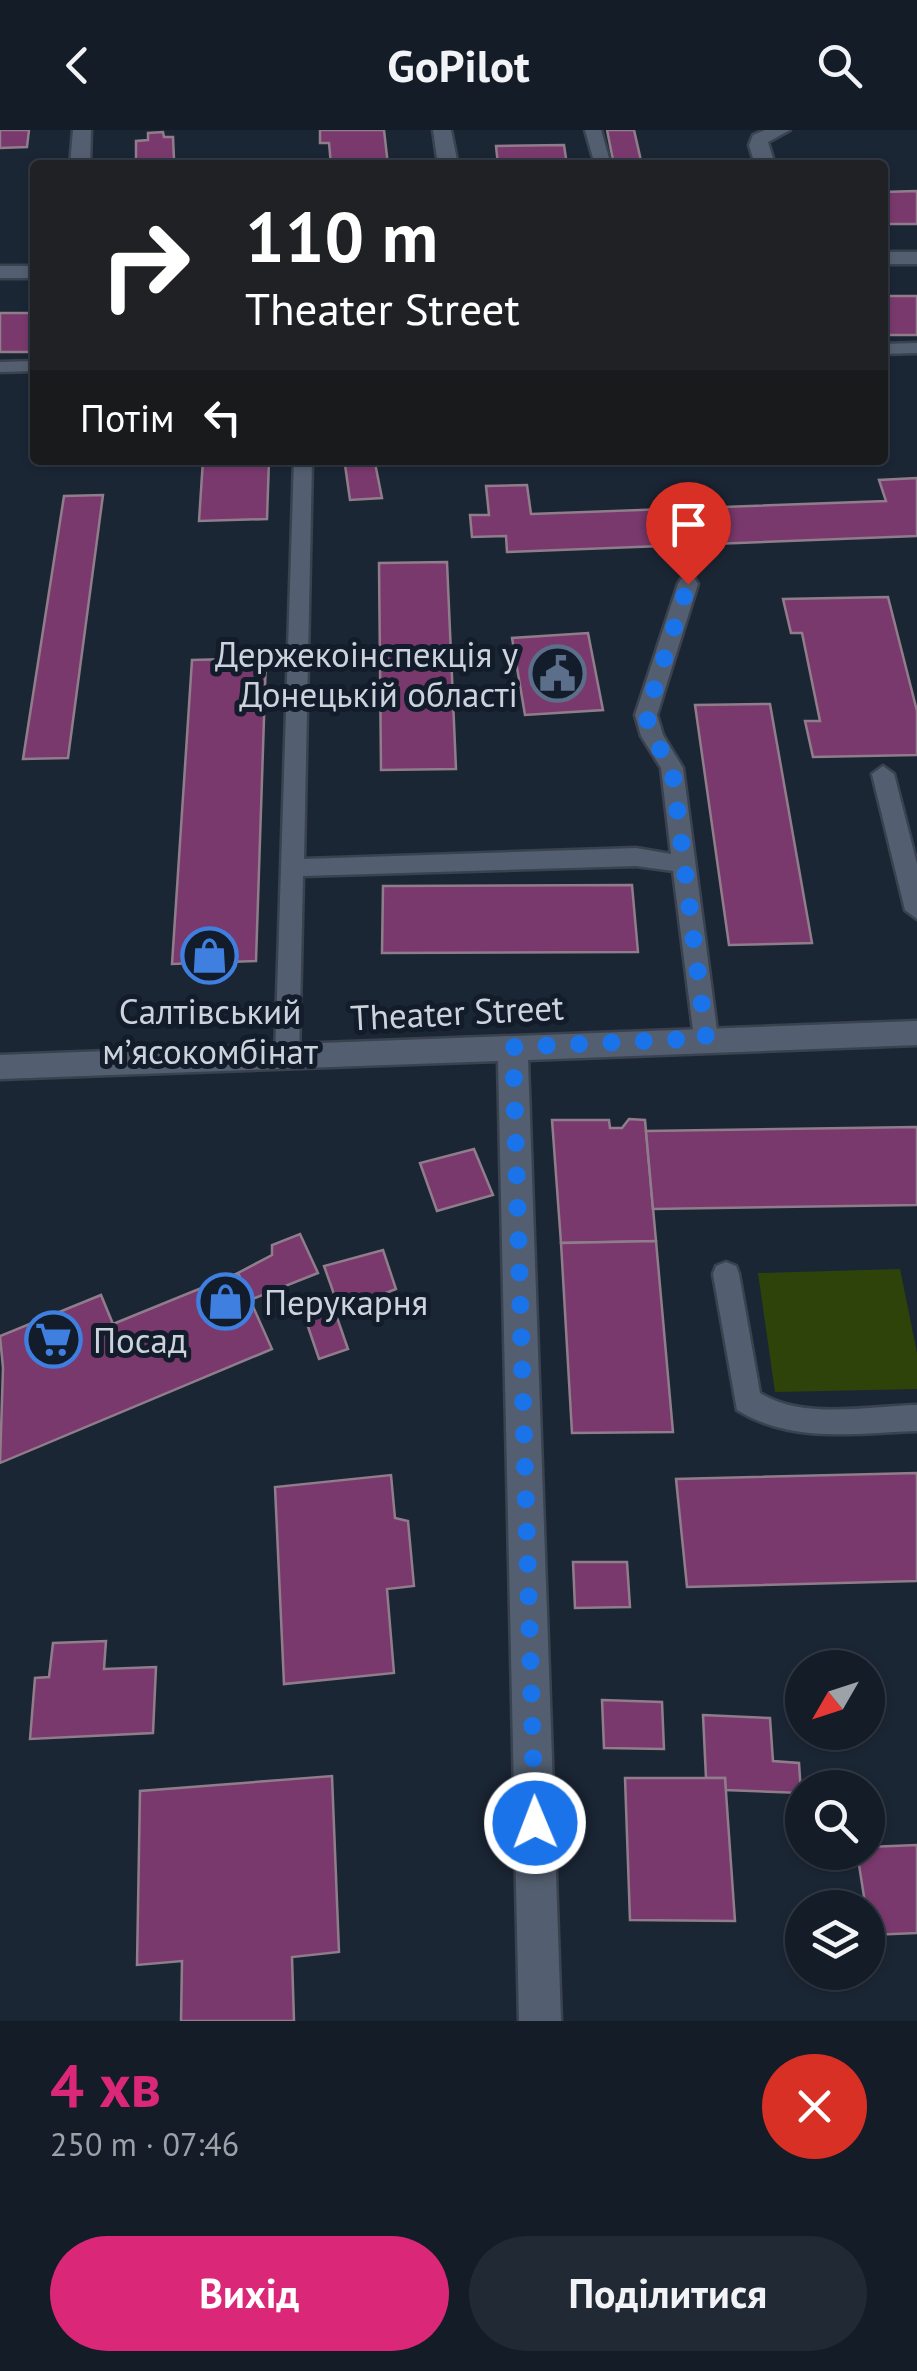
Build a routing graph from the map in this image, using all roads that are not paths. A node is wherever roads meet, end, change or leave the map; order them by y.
1 (82, 130) edge
2 (442, 130) edge
3 (593, 130) edge
4 (782, 130) edge
5 (80, 160) edge
6 (447, 160) edge
7 (602, 160) edge
8 (763, 160) edge
9 (888, 258) edge
10 (917, 258) edge
11 (0, 272) edge
12 (30, 272) edge
13 (888, 348) edge
14 (917, 348) edge
15 (0, 366) edge
16 (30, 366) edge
17 (304, 465) edge
18 (688, 584) dead end
19 (883, 774) dead end
20 (910, 852) edge
21 (684, 864) junction
22 (292, 868) junction
23 (917, 910) edge
24 (917, 1033) edge
25 (706, 1038) junction
26 (513, 1047) junction
27 (286, 1058) junction
28 (0, 1067) edge
29 (726, 1274) dead end
30 (917, 1418) edge
31 (540, 2021) edge

1 - 5 street
2 - 6 street
3 - 7 lane
4 - 8 street
9 - 10 street
11 - 12 street
13 - 14 lane
15 - 16 lane
17 - 22 lane
18 - 21 lane
19 - 20 lane
20 - 23 lane
21 - 22 lane
21 - 25 lane
22 - 27 lane
24 - 25 street, Theater Street
25 - 26 street, Theater Street
26 - 27 street, Theater Street
26 - 31 street
27 - 28 street, Theater Street
29 - 30 lane

